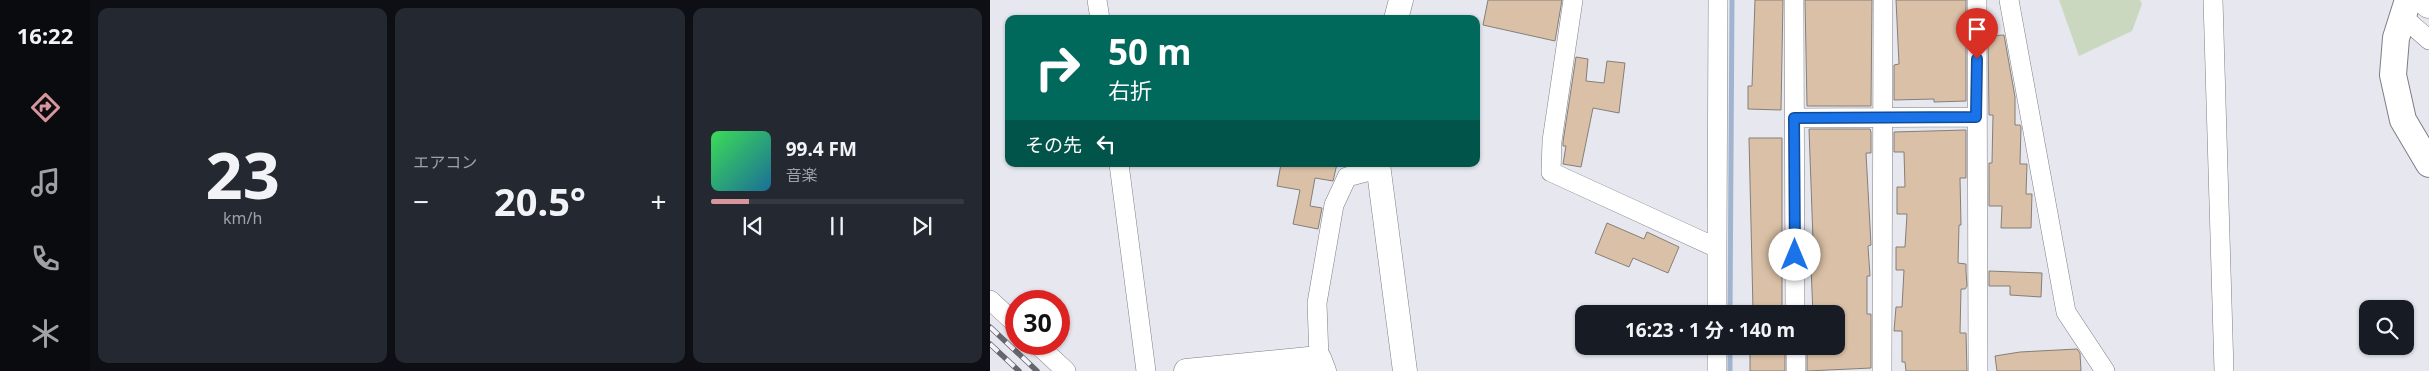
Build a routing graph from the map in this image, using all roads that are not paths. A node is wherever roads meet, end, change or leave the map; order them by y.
1 (1097, 0) edge
2 (1401, 0) edge
3 (1573, 0) edge
4 (1718, 0) edge
5 (1794, 0) edge
6 (1884, 0) edge
7 (1977, 0) edge
8 (2009, 0) edge
9 (2213, 0) edge
10 (2413, 4) edge
11 (1099, 15) edge
12 (1397, 15) edge
13 (2429, 40) edge
14 (1976, 117) junction
15 (1794, 118) junction
16 (1883, 118) junction
17 (2429, 164) edge
18 (1119, 167) edge
19 (1374, 167) edge
20 (1377, 167) edge
21 (1718, 248) junction
22 (990, 300) edge
23 (1717, 305) edge
24 (1795, 305) edge
25 (1005, 314) edge
26 (1049, 355) edge
27 (1717, 355) edge
28 (1796, 355) edge
29 (1321, 364) edge
30 (1066, 371) edge
31 (1146, 371) edge
32 (1186, 371) edge
33 (1405, 371) edge
34 (1716, 371) edge
35 (1796, 371) edge
36 (1882, 371) edge
37 (1978, 371) edge
38 (2105, 371) edge
39 (2224, 371) edge

1 - 11 street
2 - 12 street
3 - 21 street
4 - 21 street
5 - 15 street
6 - 16 street
7 - 14 street
8 - 38 street
9 - 39 street
10 - 13 street
10 - 17 main road
14 - 16 street
14 - 37 street
15 - 16 street
15 - 24 street
16 - 36 street
18 - 31 street
19 - 29 street
20 - 33 street
21 - 23 street
22 - 25 street
26 - 30 street
27 - 34 street
28 - 35 street
29 - 32 street

